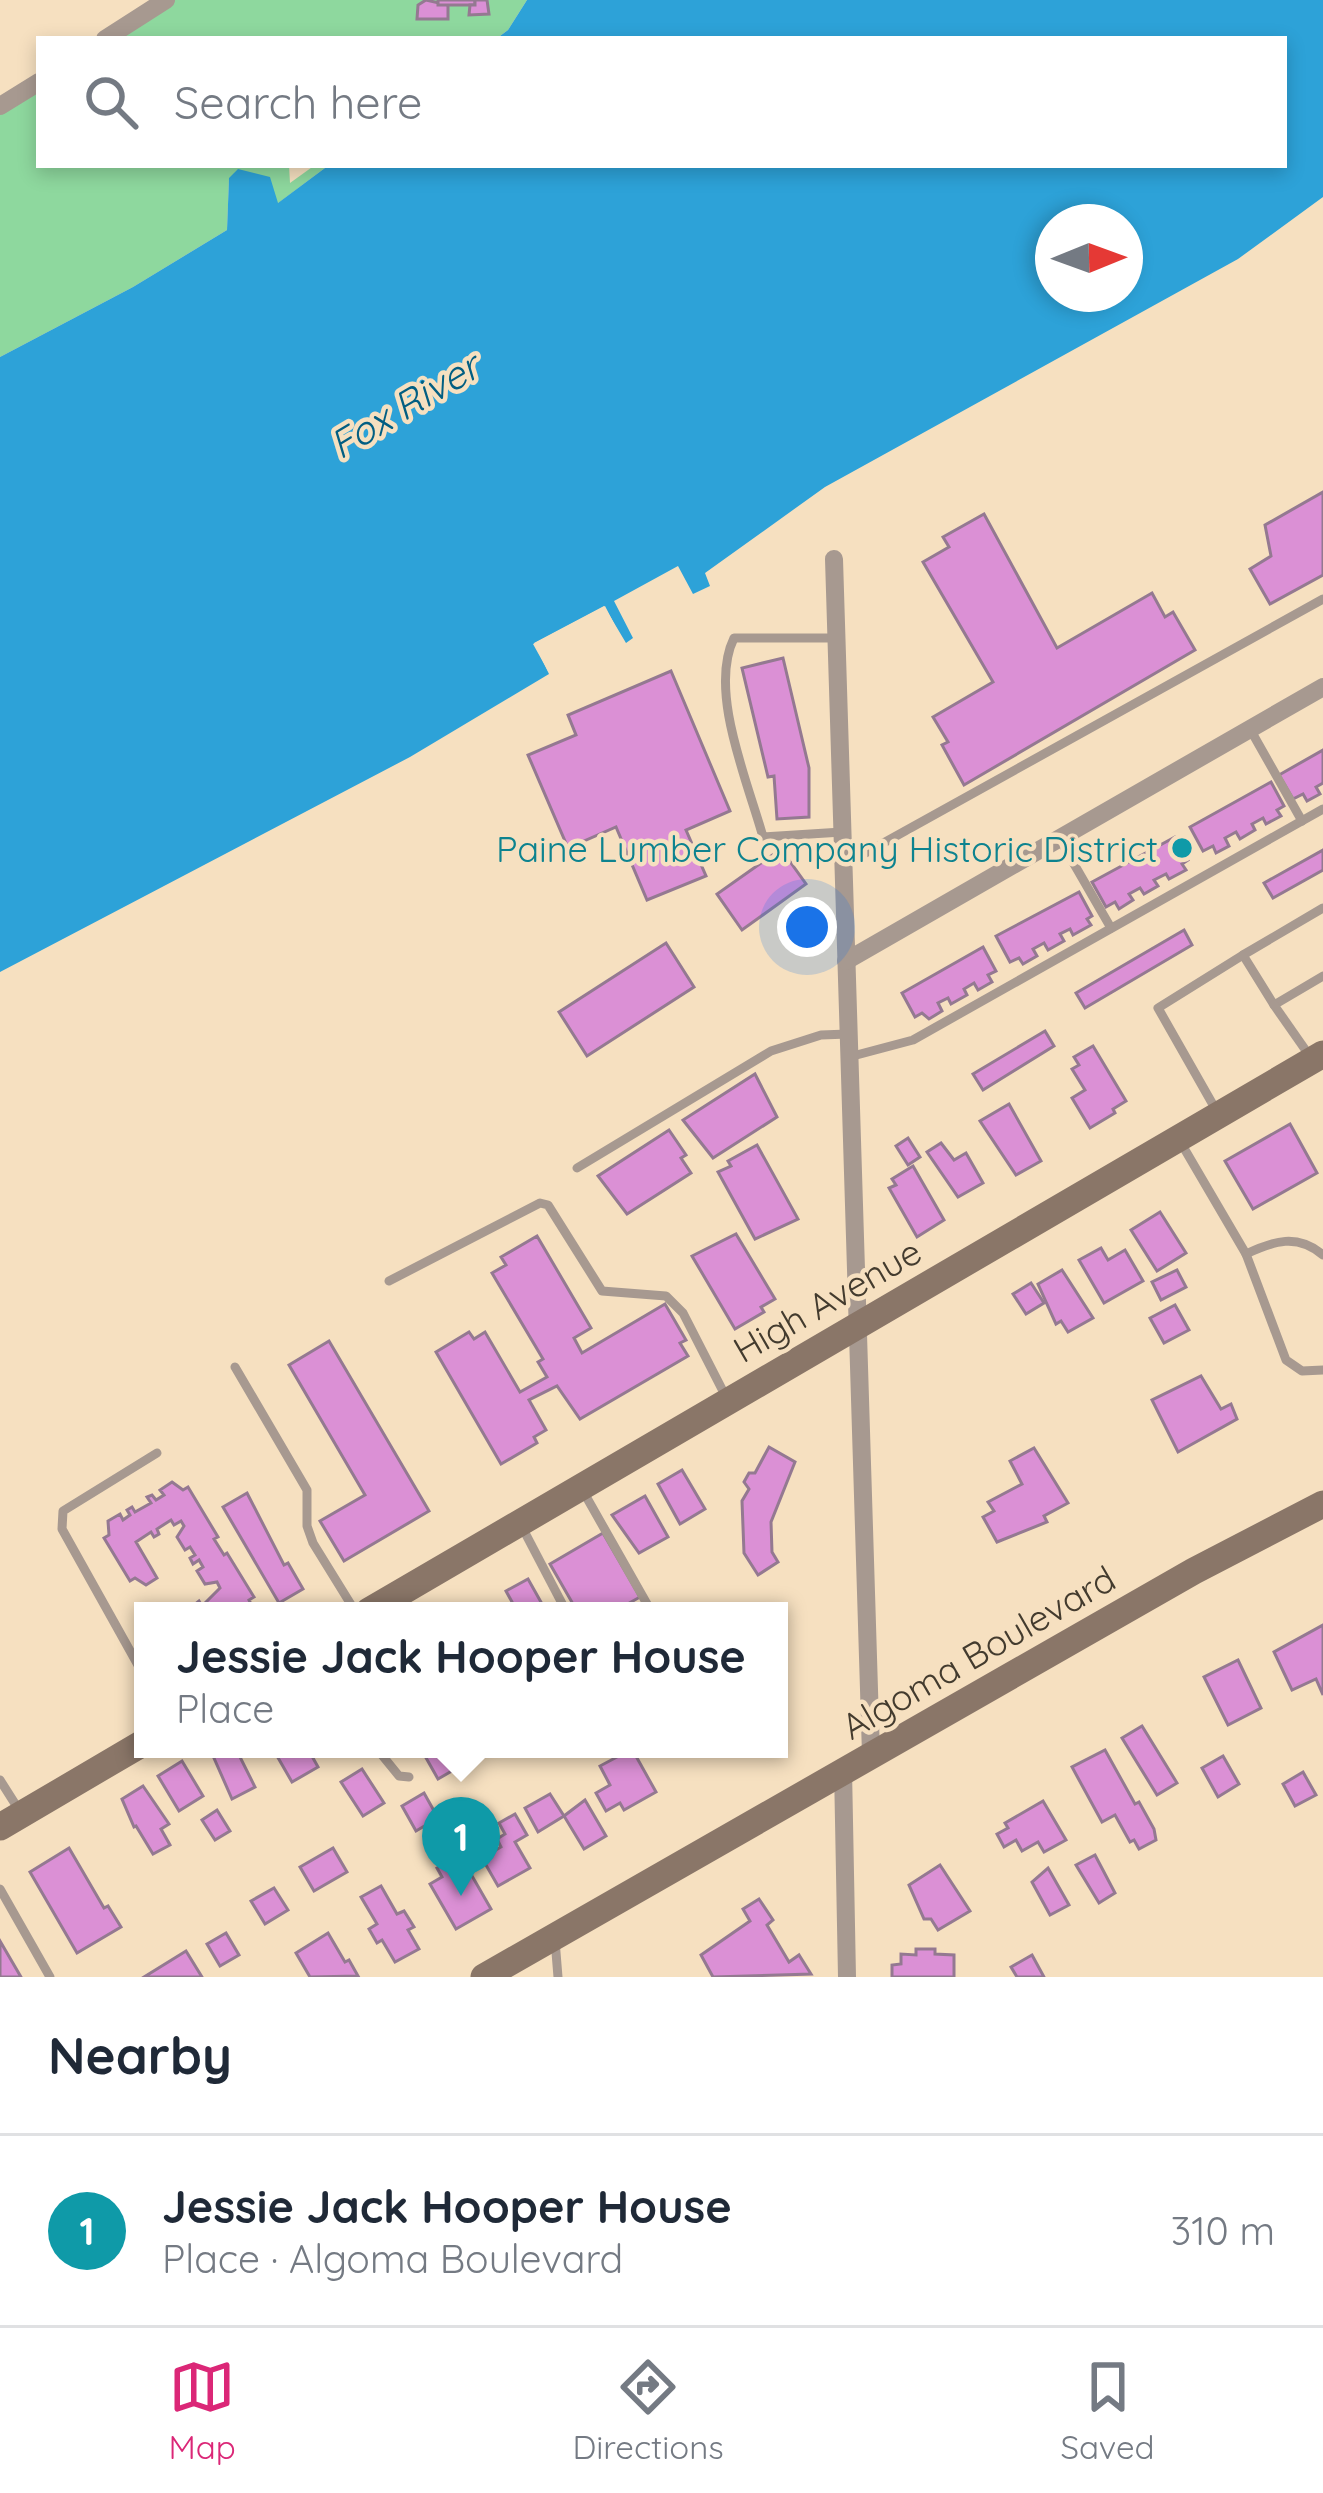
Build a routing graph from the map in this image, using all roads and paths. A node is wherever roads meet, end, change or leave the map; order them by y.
1 (166, 0) edge
2 (110, 36) edge
3 (36, 84) edge
4 (0, 106) edge
5 (834, 559) dead end
6 (1323, 599) edge
7 (836, 638) junction
8 (1323, 687) edge
9 (1250, 729) junction
10 (1323, 809) edge
11 (1302, 821) junction
12 (842, 832) junction
13 (1059, 838) junction
14 (842, 866) junction
15 (1323, 908) edge
16 (1111, 928) junction
17 (1243, 955) junction
18 (846, 961) junction
19 (1323, 976) edge
20 (1274, 1005) junction
21 (848, 1034) junction
22 (849, 1057) junction
23 (1318, 1057) edge
24 (1219, 1114) junction
25 (1178, 1138) junction
26 (577, 1168) dead end
27 (1246, 1254) junction
28 (1323, 1255) edge
29 (389, 1281) dead end
30 (856, 1323) junction
31 (235, 1366) dead end
32 (1323, 1370) edge
33 (728, 1400) junction
34 (158, 1453) dead end
35 (581, 1486) junction
36 (1323, 1504) edge
37 (520, 1522) junction
38 (349, 1602) edge
39 (384, 1602) edge
40 (561, 1602) edge
41 (646, 1602) edge
42 (134, 1658) edge
43 (134, 1748) edge
44 (871, 1754) junction
45 (384, 1758) edge
46 (843, 1769) junction
47 (409, 1777) dead end
48 (0, 1780) edge
49 (11, 1821) edge
50 (0, 1888) edge
51 (555, 1935) junction
52 (50, 1977) edge
53 (484, 1977) edge
54 (558, 1977) edge
55 (847, 1977) edge

1 - 2 street
3 - 4 street
5 - 7 street
6 - 14 lane
7 - 12 street
7 - 12 lane
8 - 9 street
9 - 11 lane
9 - 13 street
10 - 11 lane
11 - 16 lane
12 - 14 street
13 - 16 lane
13 - 18 street
14 - 18 street
15 - 17 lane
16 - 22 lane
17 - 20 lane
17 - 24 lane
18 - 21 street
19 - 20 lane
20 - 23 lane
21 - 22 street
21 - 26 lane
22 - 30 street
23 - 24 main road, High Avenue
24 - 25 main road, High Avenue
25 - 27 lane
25 - 30 main road, High Avenue
27 - 28 lane
27 - 32 lane
29 - 33 lane
30 - 33 main road, High Avenue
30 - 44 street
31 - 38 lane
33 - 35 main road, High Avenue
34 - 42 lane
35 - 37 main road, High Avenue
35 - 41 lane
36 - 44 main road, Algoma Boulevard
37 - 39 main road, High Avenue
37 - 40 lane
43 - 49 main road
44 - 46 main road, Algoma Boulevard
45 - 47 lane
46 - 51 main road, Algoma Boulevard
46 - 55 street
48 - 49 lane
50 - 52 lane
51 - 53 main road, Algoma Boulevard
51 - 54 lane

